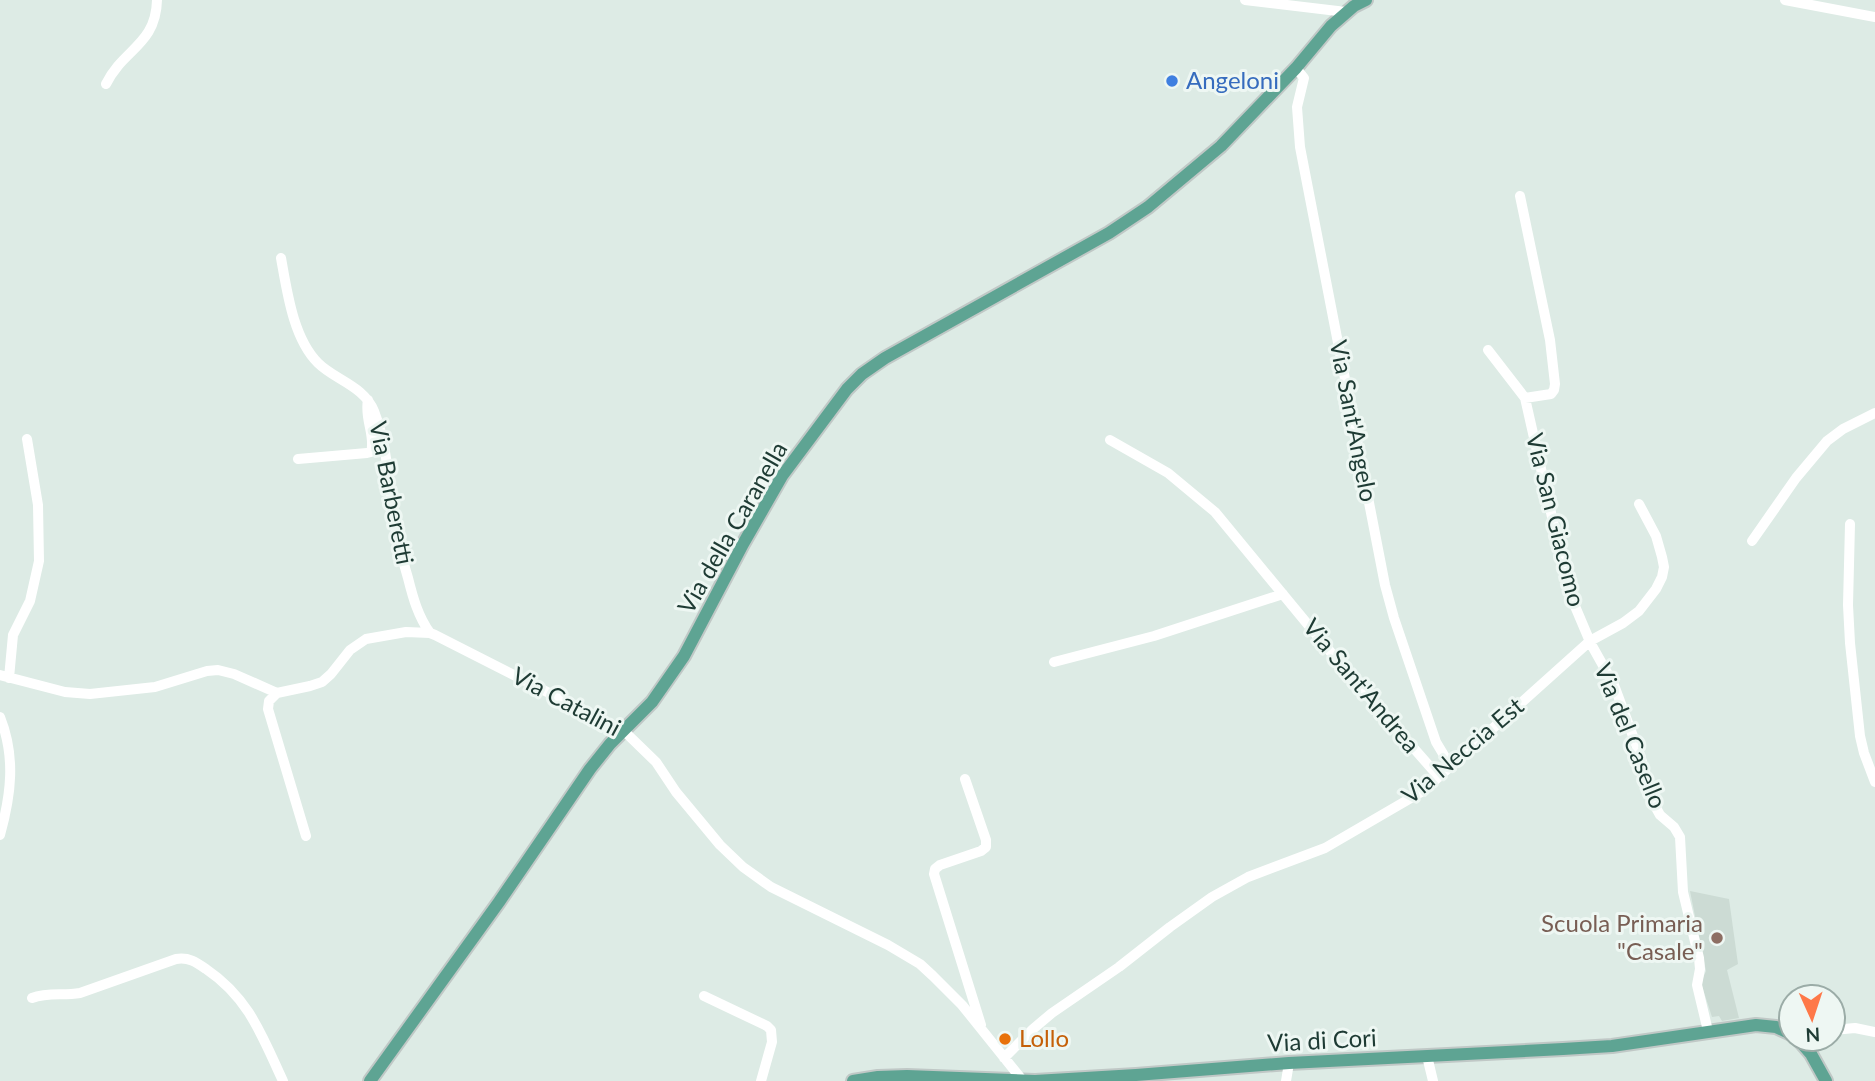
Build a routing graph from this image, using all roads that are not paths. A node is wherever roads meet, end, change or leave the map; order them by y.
1 (157, 0) edge
2 (1245, 0) edge
3 (1366, 0) edge
4 (1785, 0) edge
5 (1346, 12) junction
6 (1875, 17) edge
7 (1296, 68) junction
8 (106, 84) dead end
9 (1520, 196) dead end
10 (281, 258) dead end
11 (1488, 350) dead end
12 (1525, 398) junction
13 (368, 400) junction
14 (1875, 413) edge
15 (27, 439) dead end
16 (1110, 440) dead end
17 (298, 459) dead end
18 (1639, 504) dead end
19 (1850, 524) dead end
20 (1752, 541) dead end
21 (1283, 594) junction
22 (430, 633) junction
23 (1590, 641) junction
24 (1054, 662) dead end
25 (5, 677) edge
26 (276, 693) junction
27 (0, 717) edge
28 (624, 731) junction
29 (1451, 767) junction
30 (1439, 777) junction
31 (965, 779) dead end
32 (1875, 782) edge
33 (0, 835) edge
34 (306, 836) dead end
35 (704, 996) dead end
36 (32, 998) dead end
37 (1777, 1027) edge
38 (1847, 1029) edge
39 (983, 1031) junction
40 (1708, 1031) junction
41 (1875, 1032) edge
42 (1810, 1053) edge
43 (1427, 1056) junction
44 (1004, 1058) junction
45 (1289, 1063) junction
46 (983, 1080) edge
47 (999, 1080) edge
48 (283, 1081) edge
49 (370, 1081) edge
50 (761, 1081) edge
51 (853, 1081) edge
52 (1023, 1081) edge
53 (1286, 1081) edge
54 (1433, 1081) edge
55 (1826, 1081) edge

1 - 8 street
2 - 5 street
3 - 5 main road, Via della Caranella
4 - 6 street
5 - 7 main road, Via della Caranella
7 - 28 main road, Via della Caranella
7 - 29 street, Via Sant'Angelo
9 - 12 street, Via San Giacomo
10 - 13 street, Via Barberetti
11 - 12 street, Via San Giacomo
12 - 23 street, Via San Giacomo
13 - 17 street
13 - 22 street, Via Barberetti
14 - 20 street
15 - 25 street
16 - 21 street, Via Sant'Andrea
18 - 23 street, Via Neccia Est
19 - 32 street
21 - 24 street
21 - 30 street, Via Sant'Andrea
22 - 26 street, Via Catalini
22 - 28 street, Via Catalini
23 - 29 street, Via Neccia Est
23 - 40 street, Via del Casello
25 - 26 street
26 - 34 street
27 - 33 street
28 - 39 street, Via Catalini
28 - 49 main road, Via della Caranella
29 - 30 street, Via Neccia Est
30 - 44 street, Via Neccia Est
31 - 39 street
35 - 50 street
36 - 48 street
37 - 40 main road, Via di Cori
38 - 41 street
39 - 44 street, Via Catalini
40 - 43 main road, Via di Cori
42 - 55 main road
43 - 45 main road, Via di Cori
43 - 54 street
44 - 52 street, Via Catalini
45 - 52 main road, Via di Cori
45 - 53 street
46 - 47 main road, Via di Cori
46 - 51 main road, Via di Cori
47 - 52 main road, Via di Cori

